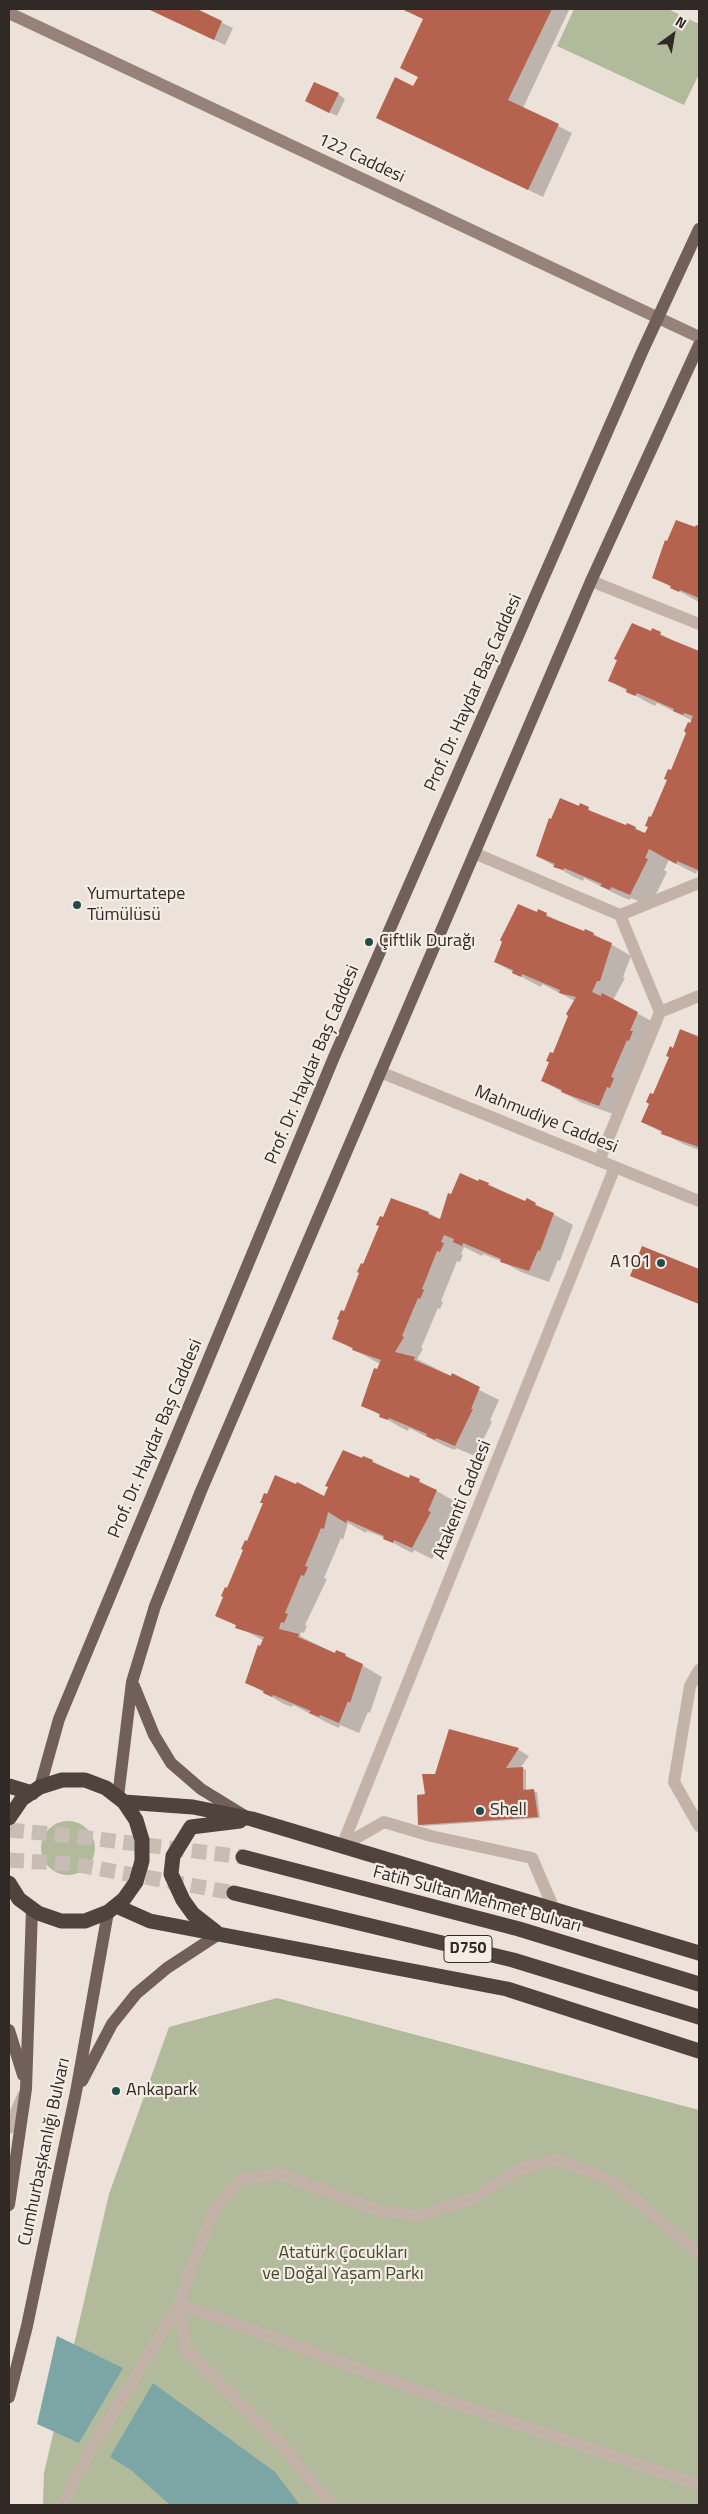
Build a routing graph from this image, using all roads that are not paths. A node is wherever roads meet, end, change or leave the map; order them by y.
1 (9, 13) edge
2 (699, 229) edge
3 (658, 317) junction
4 (699, 337) edge
5 (699, 345) edge
6 (591, 581) junction
7 (699, 624) edge
8 (474, 853) junction
9 (699, 883) edge
10 (620, 915) junction
11 (699, 996) edge
12 (660, 1012) junction
13 (380, 1072) junction
14 (599, 1161) junction
15 (615, 1167) junction
16 (699, 1201) edge
17 (699, 1670) edge
18 (132, 1682) junction
19 (9, 1786) edge
20 (36, 1790) junction
21 (121, 1800) junction
22 (9, 1818) edge
23 (252, 1820) junction
24 (699, 1826) edge
25 (342, 1846) junction
26 (243, 1857) tunnel mouth
27 (9, 1883) edge
28 (234, 1893) tunnel mouth
29 (14, 1898) edge
30 (32, 1909) junction
31 (112, 1909) junction
32 (554, 1909) junction
33 (219, 1934) junction
34 (699, 1953) edge
35 (699, 1984) edge
36 (699, 2016) edge
37 (9, 2030) edge
38 (699, 2052) edge
39 (26, 2088) junction
40 (76, 2092) junction
41 (9, 2128) edge
42 (9, 2205) edge
43 (699, 2254) edge
44 (180, 2304) junction
45 (9, 2397) edge
46 (699, 2485) edge
47 (62, 2505) edge
48 (331, 2505) edge

1 - 3 main road, 122 Caddesi
2 - 3 main road, Prof. Dr. Haydar Baş Caddesi
3 - 4 main road, 122 Caddesi
3 - 20 main road, Prof. Dr. Haydar Baş Caddesi
5 - 6 main road
6 - 7 street
6 - 8 main road
8 - 10 street
8 - 13 main road
9 - 10 street
10 - 12 street
11 - 12 street
12 - 14 street
13 - 14 street, Mahmudiye Caddesi
13 - 18 main road
14 - 15 street, Mahmudiye Caddesi
15 - 16 street, Mahmudiye Caddesi
15 - 25 street, Atakenti Caddesi
17 - 24 street
18 - 21 main road
18 - 23 main road
19 - 20 highway
20 - 21 highway
20 - 22 highway
21 - 23 highway
21 - 31 highway
23 - 25 highway
23 - 33 highway
25 - 32 highway
25 - 32 street
26 - 35 highway, Fatih Sultan Mehmet Bulvarı / D750
27 - 29 highway
28 - 36 highway, D750
29 - 30 highway
30 - 31 highway
30 - 39 main road, Cumhurbaşkanlığı Bulvarı
31 - 33 highway
31 - 40 main road, Cumhurbaşkanlığı Bulvarı
32 - 34 highway
33 - 38 highway
33 - 40 main road
37 - 39 main road
39 - 41 street
39 - 42 main road, Cumhurbaşkanlığı Bulvarı
40 - 45 main road, Cumhurbaşkanlığı Bulvarı
43 - 44 street
44 - 46 street
44 - 47 street
44 - 48 street

